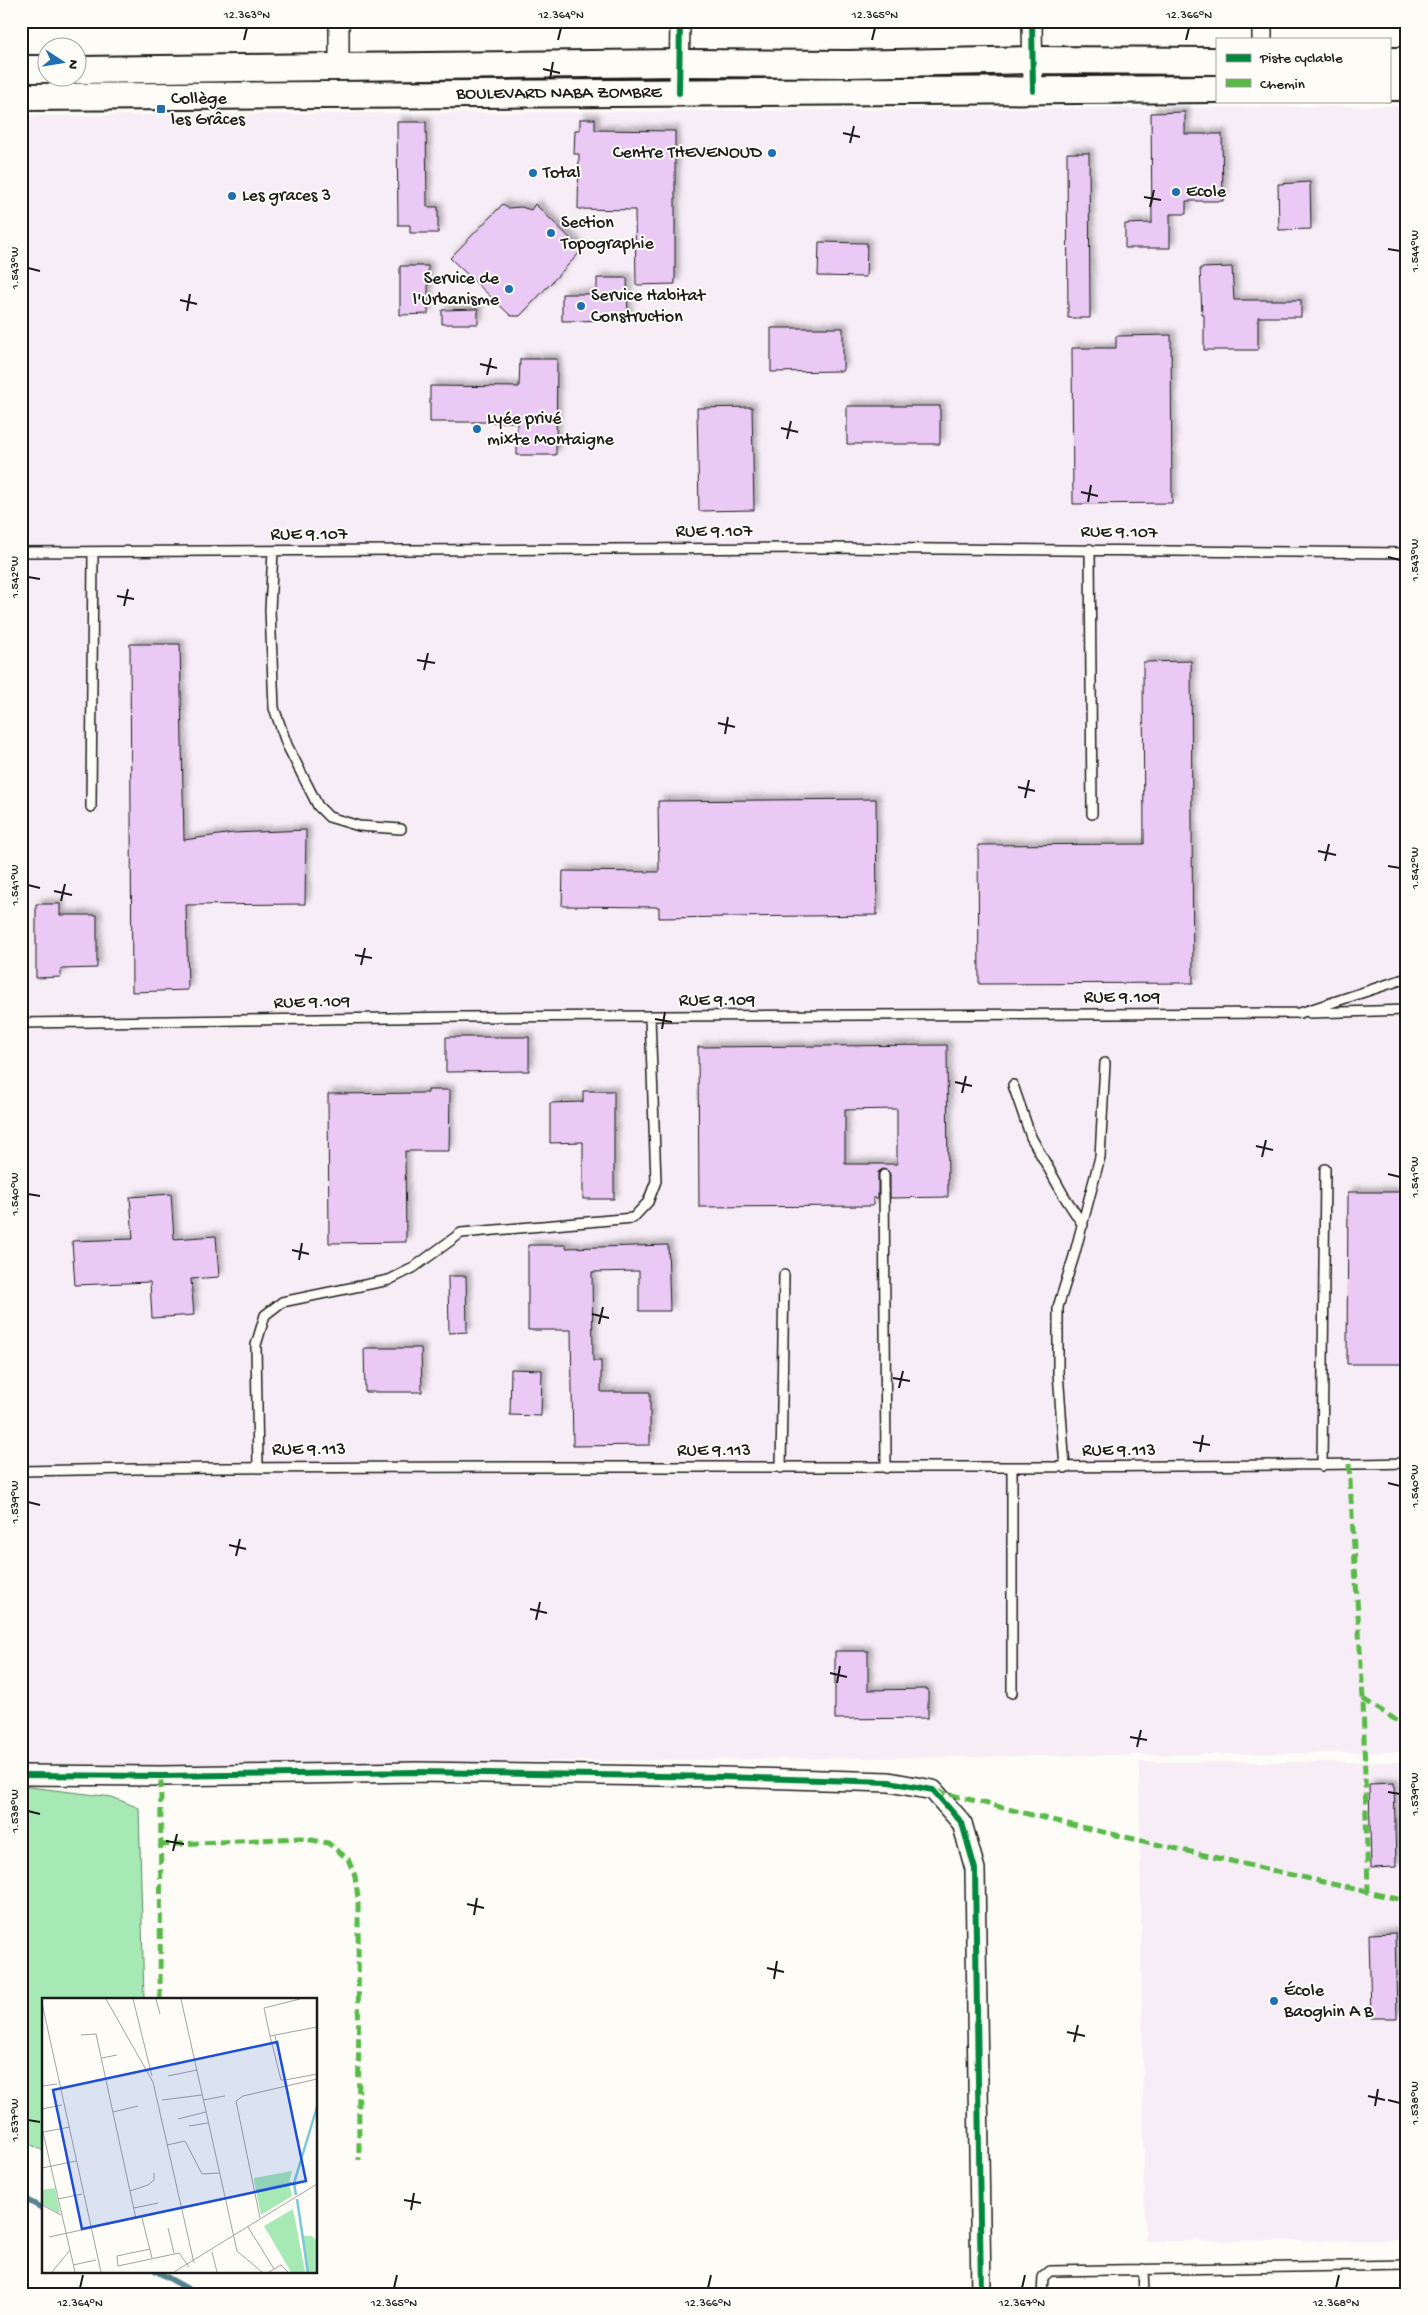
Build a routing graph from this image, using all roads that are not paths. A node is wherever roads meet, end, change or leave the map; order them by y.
1 (339, 21) edge
2 (680, 21) edge
3 (1032, 21) edge
4 (1262, 21) edge
5 (1262, 38) edge
6 (1031, 60) junction
7 (1216, 61) edge
8 (1390, 61) edge
9 (1407, 61) edge
10 (680, 63) junction
11 (339, 67) junction
12 (21, 69) edge
13 (38, 70) edge
14 (88, 70) edge
15 (1390, 87) edge
16 (1407, 87) edge
17 (1216, 89) edge
18 (1033, 91) junction
19 (679, 93) junction
20 (21, 97) edge
21 (1090, 549) junction
22 (21, 552) edge
23 (273, 552) junction
24 (1407, 552) edge
25 (92, 553) junction
26 (91, 807) dead end
27 (1092, 814) dead end
28 (401, 829) dead end
29 (1407, 978) edge
30 (1407, 1010) edge
31 (1300, 1013) junction
32 (650, 1017) junction
33 (21, 1023) edge
34 (1105, 1063) dead end
35 (1013, 1085) dead end
36 (1325, 1169) dead end
37 (884, 1175) dead end
38 (1083, 1225) junction
39 (784, 1275) dead end
40 (1407, 1463) edge
41 (1322, 1466) junction
42 (258, 1467) junction
43 (781, 1468) junction
44 (886, 1468) junction
45 (1012, 1468) junction
46 (1065, 1468) junction
47 (21, 1472) edge
48 (1012, 1693) dead end
49 (21, 1775) edge
50 (1407, 2265) edge
51 (1143, 2269) junction
52 (981, 2294) edge
53 (1042, 2294) edge
54 (1144, 2294) edge

1 - 11 street
2 - 10 street
3 - 6 street
4 - 5 street
6 - 7 main road, BOULEVARD NABA ZOMBRE
6 - 10 main road, BOULEVARD NABA ZOMBRE
6 - 18 street
8 - 9 main road
10 - 11 main road, BOULEVARD NABA ZOMBRE
10 - 19 street
11 - 14 main road, BOULEVARD NABA ZOMBRE
12 - 13 main road
15 - 16 main road
17 - 18 main road, BOULEVARD NABA ZOMBRE
18 - 19 main road, BOULEVARD NABA ZOMBRE
19 - 20 main road, BOULEVARD NABA ZOMBRE
21 - 23 lane, RUE 9.107
21 - 24 lane, RUE 9.107
21 - 27 lane
22 - 25 lane, RUE 9.107
23 - 25 lane, RUE 9.107
23 - 28 lane
25 - 26 lane
29 - 31 lane, RUE 9.109
30 - 31 lane
31 - 32 lane, RUE 9.109
32 - 33 lane, RUE 9.109
32 - 42 lane
34 - 38 lane
35 - 38 lane
36 - 41 lane
37 - 44 lane
38 - 46 lane
39 - 43 lane
40 - 41 lane, RUE 9.113
41 - 46 lane, RUE 9.113
42 - 43 lane, RUE 9.113
42 - 47 lane, RUE 9.113
43 - 44 lane, RUE 9.113
44 - 45 lane, RUE 9.113
45 - 46 lane, RUE 9.113
45 - 48 lane
49 - 52 street
50 - 51 lane
51 - 53 lane
51 - 54 lane

